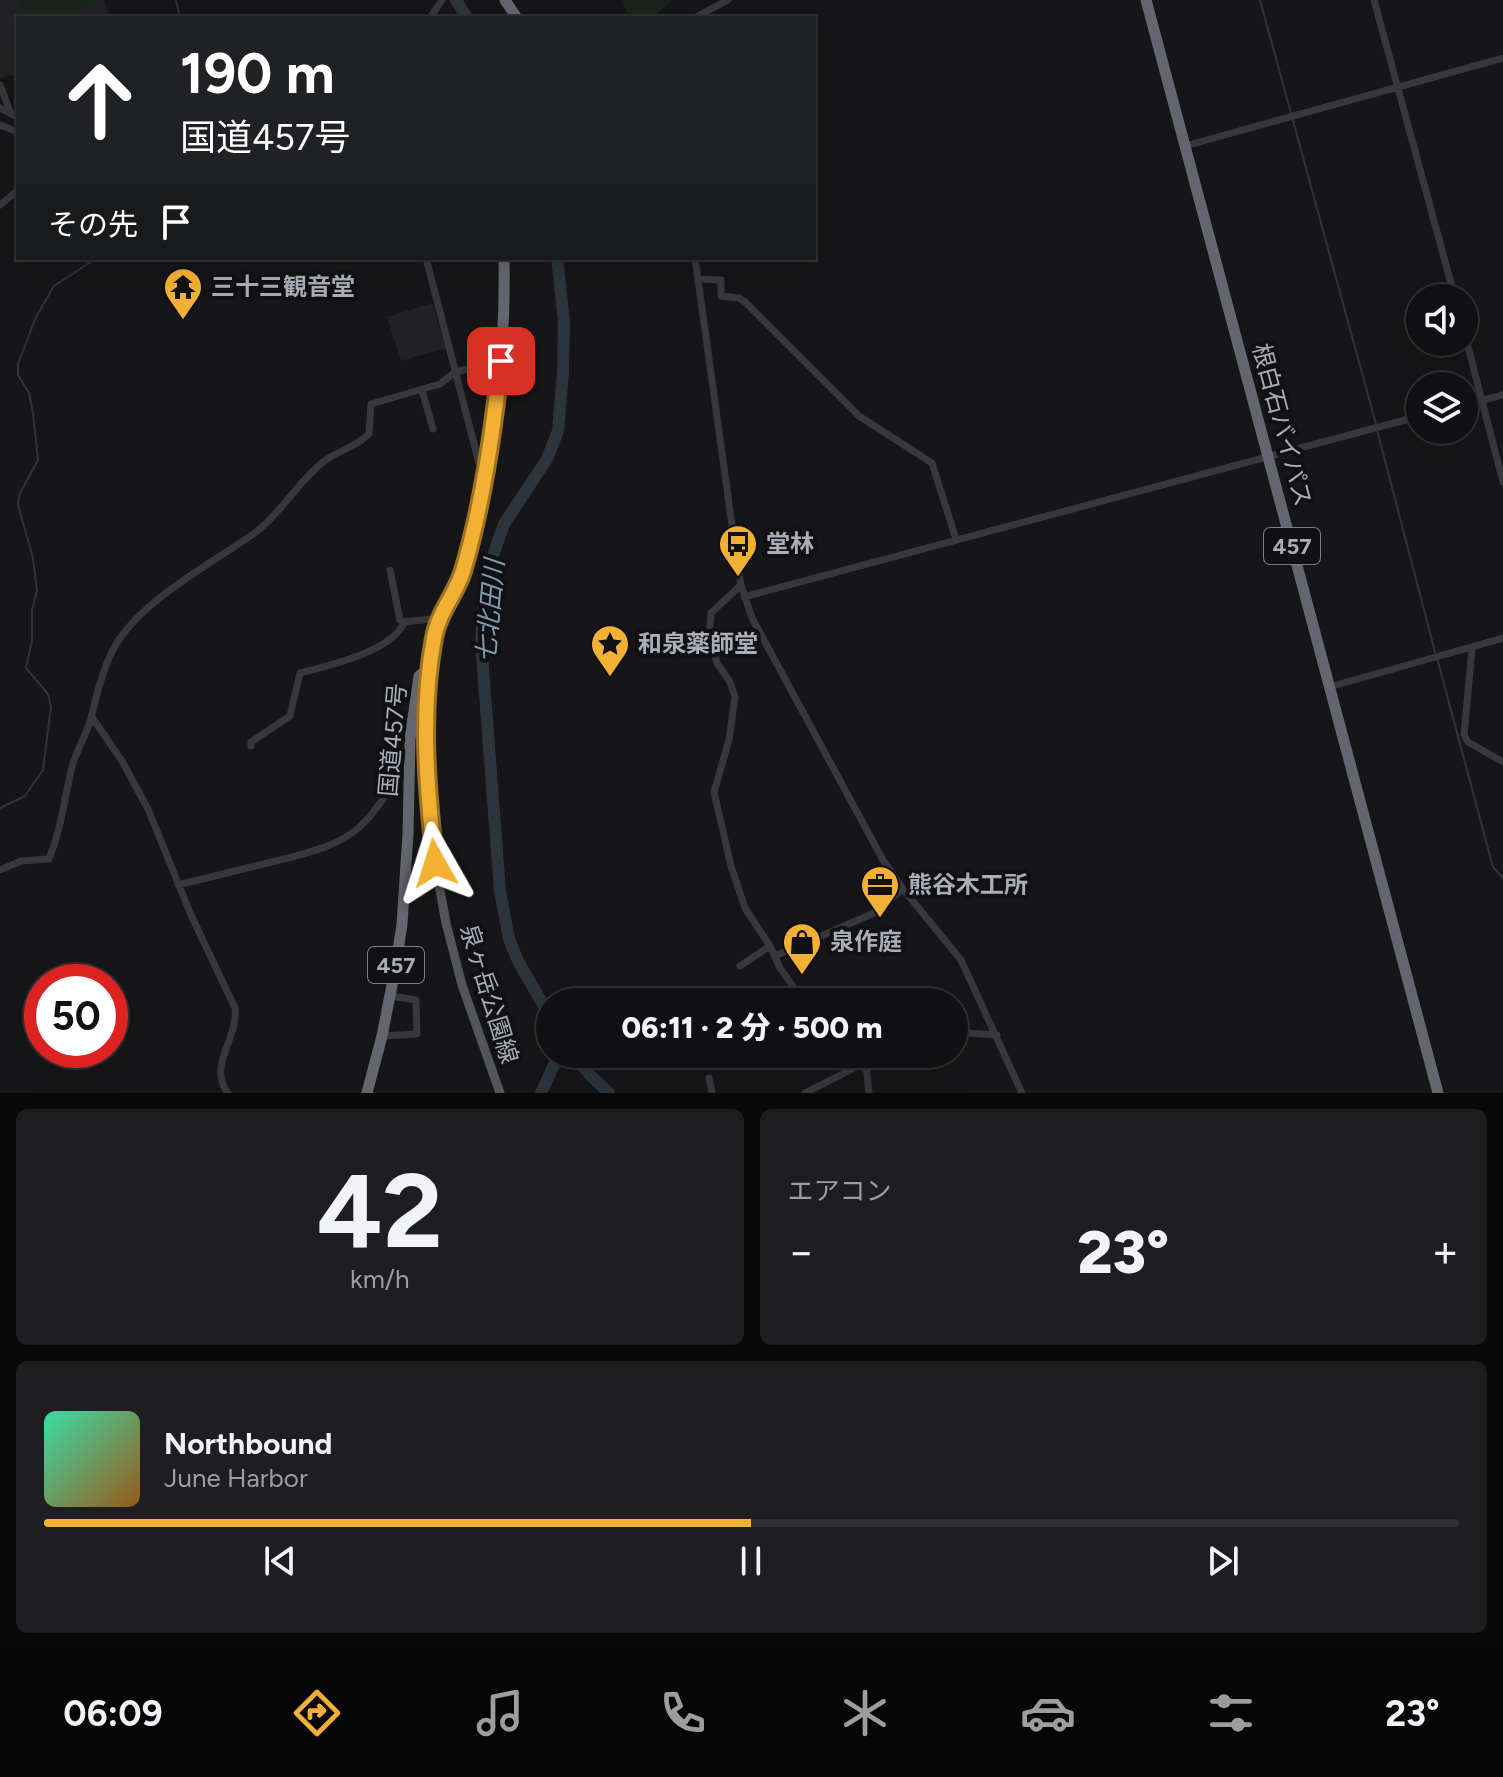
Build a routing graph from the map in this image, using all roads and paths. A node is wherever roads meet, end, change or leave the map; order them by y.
1 (728, 0) edge
2 (1146, 0) edge
3 (1374, 0) edge
4 (698, 16) edge
5 (1503, 58) edge
6 (0, 85) edge
7 (1399, 86) junction
8 (0, 108) edge
9 (14, 116) edge
10 (1185, 146) junction
11 (16, 192) edge
12 (0, 205) edge
13 (427, 260) edge
14 (504, 260) edge
15 (695, 260) edge
16 (698, 279) junction
17 (1451, 284) edge
18 (1471, 356) edge
19 (501, 361) junction
20 (455, 372) junction
21 (422, 390) junction
22 (1503, 395) edge
23 (1482, 400) junction
24 (1478, 401) edge
25 (1406, 420) edge
26 (433, 429) dead end
27 (1268, 457) junction
28 (485, 468) junction
29 (1503, 482) edge
30 (956, 539) junction
31 (390, 570) dead end
32 (741, 585) junction
33 (744, 597) junction
34 (440, 618) junction
35 (404, 622) junction
36 (1503, 638) edge
37 (1472, 649) junction
38 (429, 668) junction
39 (1329, 687) junction
40 (92, 717) junction
41 (251, 746) dead end
42 (1503, 762) edge
43 (410, 769) junction
44 (0, 870) edge
45 (178, 885) junction
46 (903, 889) junction
47 (770, 946) junction
48 (775, 956) junction
49 (740, 966) dead end
50 (794, 988) edge
51 (391, 996) junction
52 (968, 1033) edge
53 (997, 1035) junction
54 (382, 1036) junction
55 (854, 1068) edge
56 (866, 1068) edge
57 (709, 1078) dead end
58 (228, 1093) edge
59 (367, 1093) edge
60 (500, 1093) edge
61 (712, 1093) edge
62 (805, 1093) edge
63 (869, 1093) edge
64 (1022, 1093) edge
65 (1438, 1093) edge

1 - 4 street
2 - 10 highway, 根白石バイパス / 457
3 - 7 street
5 - 7 street
6 - 9 street
7 - 10 street
7 - 17 street
8 - 9 street
10 - 27 highway, 根白石バイパス / 457
11 - 12 street
13 - 20 street
14 - 19 highway, 国道457号 / 457
15 - 16 street
16 - 30 street
16 - 32 street
18 - 23 street
19 - 20 street
19 - 28 highway, 国道457号 / 457
20 - 21 street
20 - 28 street
21 - 26 street
21 - 40 street
22 - 23 street
23 - 24 street
23 - 29 street
25 - 27 street
27 - 30 street
27 - 39 highway, 根白石バイパス / 457
28 - 34 highway, 国道457号 / 457
30 - 33 street
31 - 35 street
32 - 33 street
32 - 47 street
33 - 46 street
34 - 35 street
34 - 38 highway, 国道457号 / 457
35 - 41 street
36 - 37 street
37 - 39 street
37 - 42 street
38 - 43 highway, 国道457号 / 457
38 - 60 main road, 泉ヶ岳公園線
39 - 65 highway, 根白石バイパス / 457
40 - 44 street
40 - 45 street
43 - 45 street
43 - 51 highway, 国道457号 / 457
45 - 58 street
46 - 48 street
46 - 53 street
47 - 48 street
47 - 49 street
48 - 50 street
51 - 54 highway, 国道457号 / 457
51 - 54 street
52 - 53 street
53 - 64 street
54 - 59 highway, 国道457号 / 457
55 - 62 street
56 - 63 street
57 - 61 street

